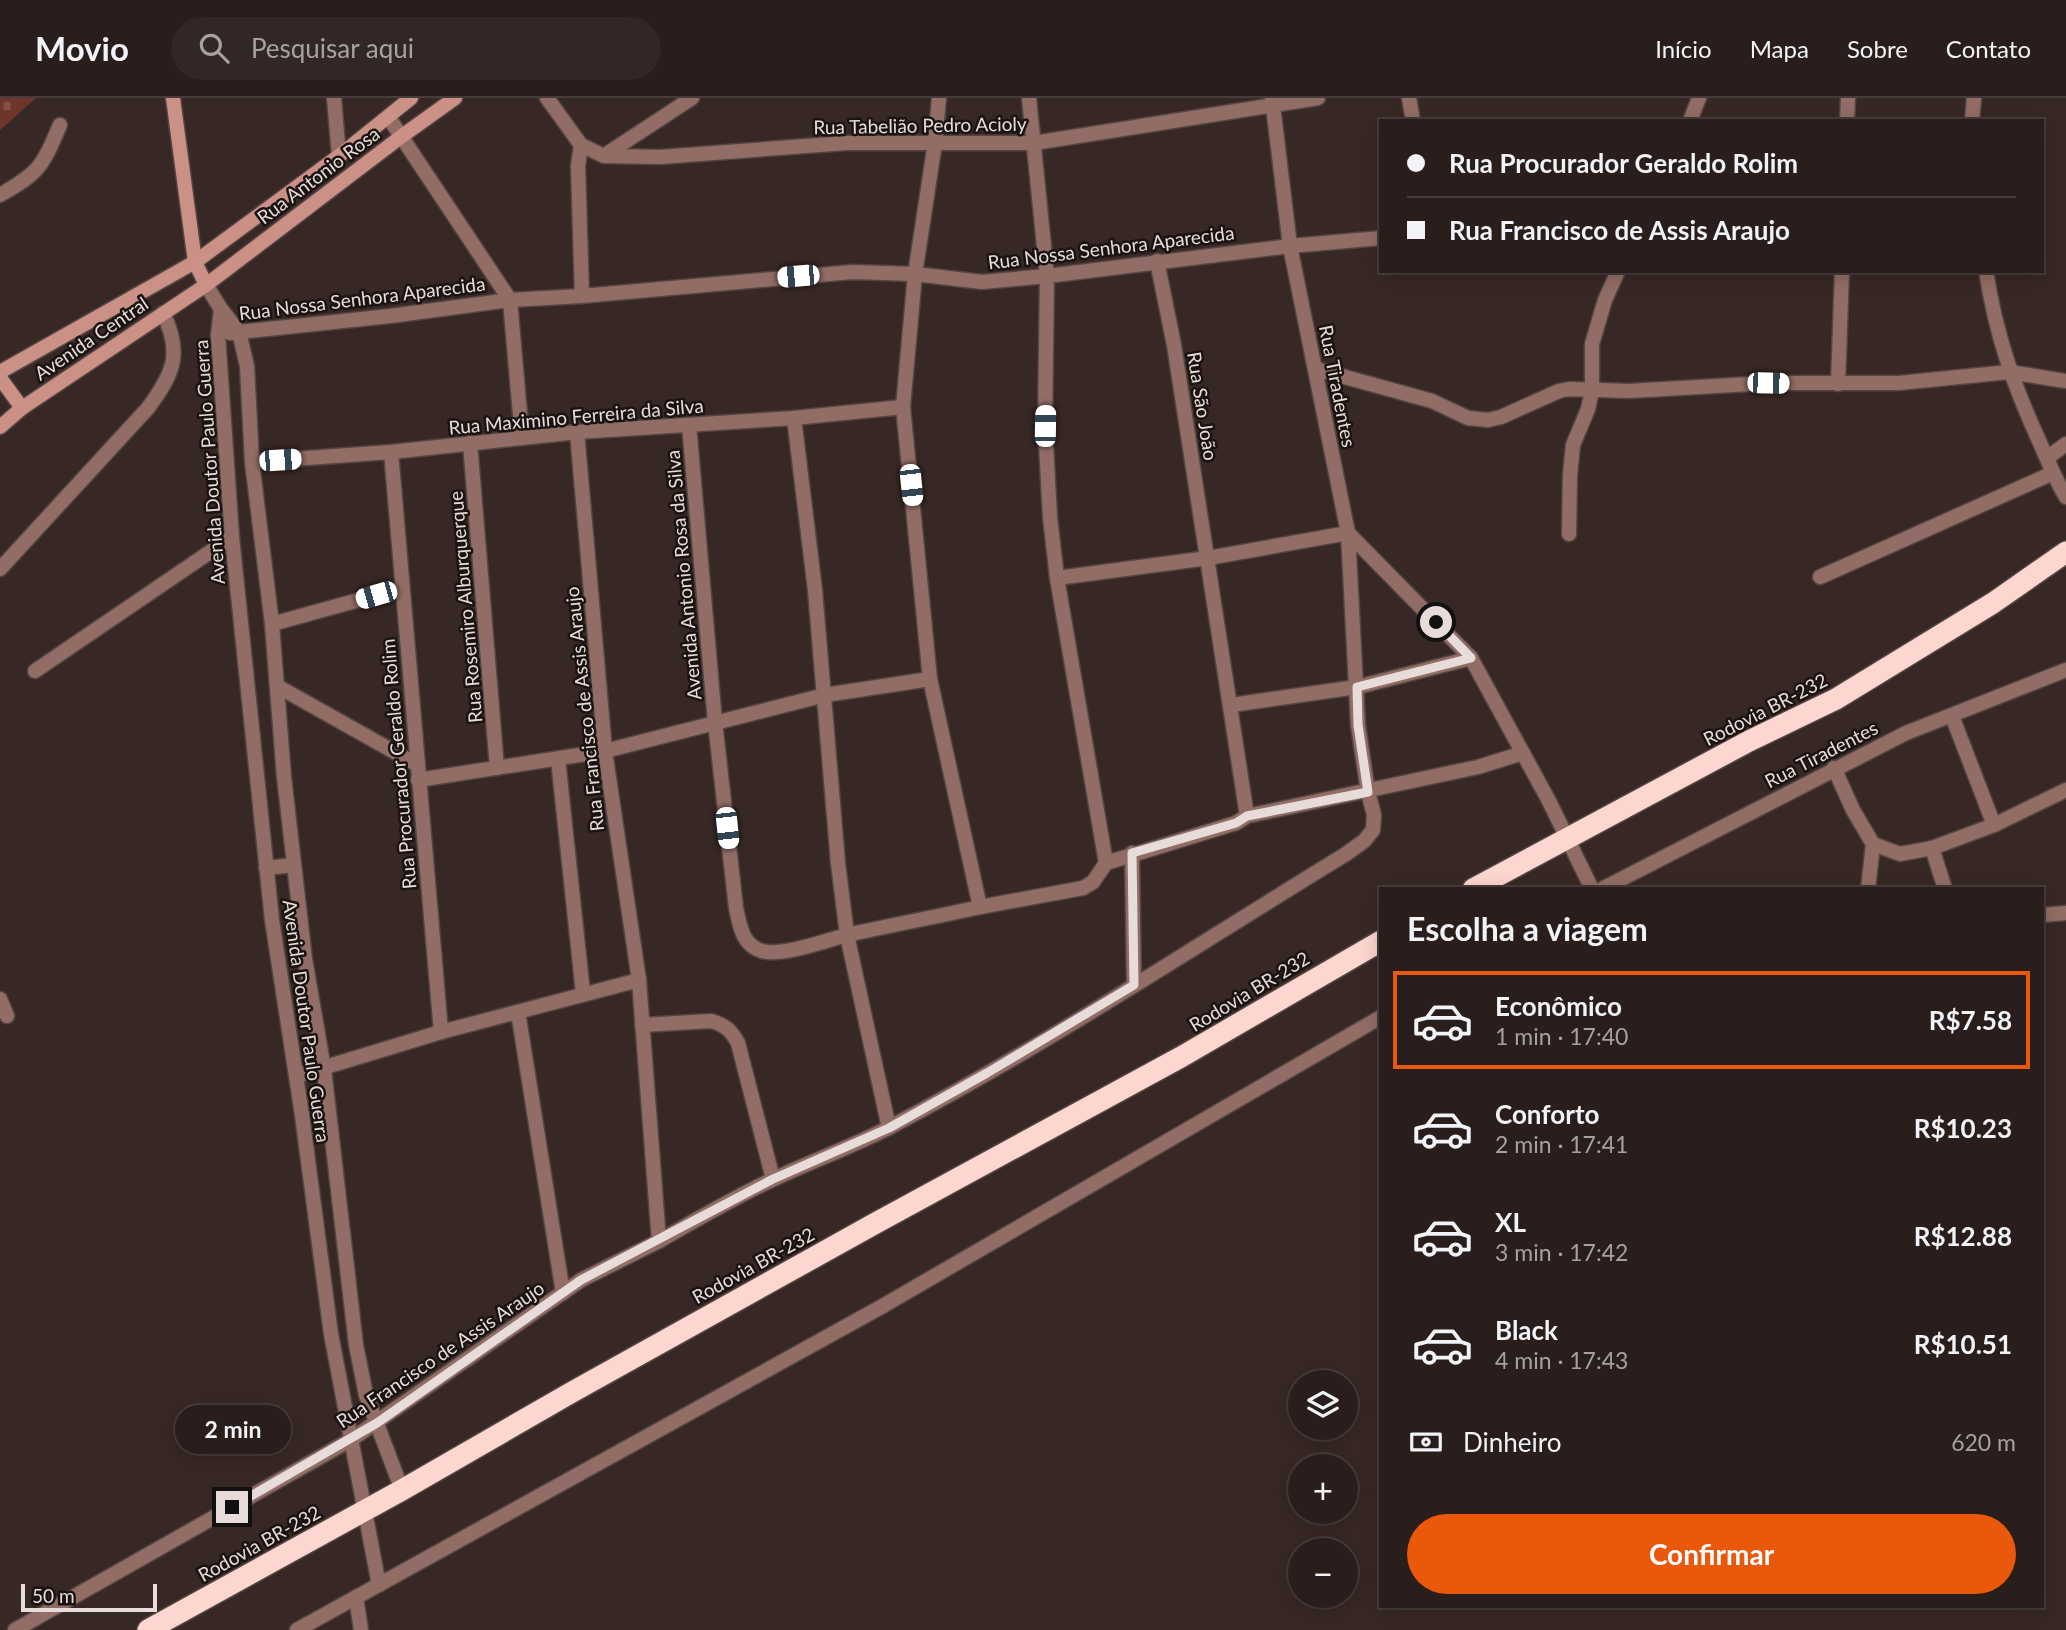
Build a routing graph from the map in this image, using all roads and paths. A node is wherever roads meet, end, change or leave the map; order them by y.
1 (173, 98) edge
2 (334, 98) edge
3 (411, 98) edge
4 (455, 98) edge
5 (547, 98) edge
6 (692, 98) edge
7 (939, 98) edge
8 (1029, 98) edge
9 (1318, 98) edge
10 (1409, 98) edge
11 (1699, 98) edge
12 (1848, 98) edge
13 (1973, 98) edge
14 (1272, 102) edge
15 (389, 118) junction
16 (1413, 119) edge
17 (1691, 119) edge
18 (1847, 119) edge
19 (1972, 119) edge
20 (60, 125) dead end
21 (401, 136) junction
22 (935, 143) junction
23 (1034, 143) junction
24 (580, 145) junction
25 (339, 156) junction
26 (604, 156) junction
27 (0, 195) edge
28 (1379, 238) edge
29 (1290, 246) junction
30 (1157, 261) junction
31 (195, 262) junction
32 (1617, 273) edge
33 (1842, 273) edge
34 (1986, 273) edge
35 (915, 274) junction
36 (1047, 276) junction
37 (206, 285) junction
38 (582, 296) junction
39 (510, 300) junction
40 (221, 309) junction
41 (163, 313) junction
42 (239, 332) junction
43 (218, 335) junction
44 (1316, 369) junction
45 (0, 372) edge
46 (2010, 372) junction
47 (0, 378) edge
48 (2066, 381) edge
49 (1838, 384) junction
50 (1592, 391) junction
51 (903, 407) junction
52 (22, 408) junction
53 (794, 418) junction
54 (689, 425) junction
55 (0, 427) edge
56 (577, 432) junction
57 (522, 437) junction
58 (470, 443) junction
59 (2066, 444) edge
60 (391, 452) junction
61 (2047, 458) junction
62 (253, 462) junction
63 (2053, 473) junction
64 (2066, 497) edge
65 (1348, 533) junction
66 (1569, 534) dead end
67 (232, 537) junction
68 (2066, 552) edge
69 (1208, 558) junction
70 (0, 569) edge
71 (1820, 577) dead end
72 (1057, 578) junction
73 (402, 588) junction
74 (272, 624) junction
75 (1471, 658) junction
76 (2066, 670) edge
77 (35, 671) dead end
78 (930, 679) junction
79 (277, 686) junction
80 (1357, 687) junction
81 (825, 695) junction
82 (1231, 705) junction
83 (1952, 716) junction
84 (715, 722) junction
85 (605, 751) junction
86 (1523, 753) junction
87 (558, 759) junction
88 (416, 764) junction
89 (497, 768) junction
90 (1834, 768) junction
91 (418, 780) junction
92 (2066, 790) edge
93 (1368, 792) junction
94 (1247, 816) junction
95 (1994, 825) junction
96 (1566, 838) junction
97 (1873, 844) junction
98 (1932, 848) junction
99 (1132, 853) junction
100 (1105, 863) junction
101 (294, 865) junction
102 (266, 868) junction
103 (1478, 887) edge
104 (1591, 887) edge
105 (1606, 887) edge
106 (1867, 887) edge
107 (1944, 887) edge
108 (2066, 904) edge
109 (980, 907) junction
110 (2066, 913) edge
111 (2045, 915) edge
112 (847, 935) junction
113 (1379, 942) edge
114 (639, 980) junction
115 (1134, 985) junction
116 (583, 993) junction
117 (0, 999) edge
118 (518, 1012) junction
119 (7, 1016) dead end
120 (1379, 1018) edge
121 (642, 1025) junction
122 (440, 1032) junction
123 (324, 1069) junction
124 (296, 1076) junction
125 (889, 1128) junction
126 (773, 1179) junction
127 (659, 1241) junction
128 (563, 1293) junction
129 (377, 1423) junction
130 (352, 1439) junction
131 (402, 1490) junction
132 (366, 1511) junction
133 (379, 1585) junction
134 (356, 1597) junction
135 (15, 1630) edge
136 (148, 1630) edge
137 (297, 1630) edge
138 (361, 1630) edge

1 - 31 main road
2 - 25 street
3 - 15 main road, Rua Antonio Rosa
4 - 21 main road, Rua Antonio Rosa
5 - 24 street
6 - 26 street
7 - 22 street
8 - 23 street
9 - 14 street, Rua Tabelião Pedro Acioly
10 - 16 street
11 - 17 street
12 - 18 street
13 - 19 street
14 - 23 street, Rua Tabelião Pedro Acioly
14 - 29 street, Rua Tiradentes
15 - 21 street
15 - 25 main road, Rua Antonio Rosa
20 - 27 street
21 - 37 main road, Rua Antonio Rosa
21 - 39 street
22 - 23 street, Rua Tabelião Pedro Acioly
22 - 26 street, Rua Tabelião Pedro Acioly
22 - 35 street
23 - 36 street
24 - 26 street, Rua Tabelião Pedro Acioly
24 - 38 street
25 - 31 main road, Rua Antonio Rosa
28 - 29 street, Rua Nossa Senhora Aparecida
29 - 30 street, Rua Nossa Senhora Aparecida
29 - 44 street, Rua Tiradentes
30 - 36 street, Rua Nossa Senhora Aparecida
30 - 69 street, Rua São João
31 - 37 main road
31 - 45 main road, Avenida Central
32 - 50 street
33 - 49 street
34 - 46 street
35 - 36 street, Rua Nossa Senhora Aparecida
35 - 38 street, Rua Nossa Senhora Aparecida
35 - 51 street
36 - 72 street
37 - 40 street
37 - 41 main road, Avenida Central
38 - 39 street, Rua Nossa Senhora Aparecida
39 - 42 street, Rua Nossa Senhora Aparecida
39 - 57 street, Rua Nossa Senhora Aparecida
40 - 42 street, Avenida Doutor Paulo Guerra
40 - 43 street, Avenida Doutor Paulo Guerra
41 - 52 main road, Avenida Central
41 - 70 street
42 - 43 street, Rua Nossa Senhora Aparecida
42 - 62 street, Avenida Doutor Paulo Guerra
43 - 67 street, Avenida Doutor Paulo Guerra
44 - 50 street
44 - 65 street, Rua Tiradentes
46 - 48 street
46 - 49 street
46 - 61 street
47 - 52 main road
49 - 50 street
50 - 66 street
51 - 53 street, Rua Maximino Ferreira da Silva
51 - 78 street
52 - 55 main road, Avenida Central
53 - 54 street, Rua Maximino Ferreira da Silva
53 - 81 street
54 - 56 street, Rua Maximino Ferreira da Silva
54 - 84 street, Avenida Antonio Rosa da Silva
56 - 57 street, Rua Maximino Ferreira da Silva
56 - 85 street, Rua Francisco de Assis Araujo
57 - 58 street, Rua Maximino Ferreira da Silva
58 - 60 street, Rua Maximino Ferreira da Silva
58 - 89 street, Rua Rosemiro Alburquerque
59 - 61 street
60 - 62 street, Rua Maximino Ferreira da Silva
60 - 73 street, Rua Procurador Geraldo Rolim
61 - 63 street
62 - 74 street, Avenida Doutor Paulo Guerra
63 - 64 street
63 - 71 street
65 - 69 street
65 - 75 street
65 - 80 street, Rua Tiradentes
67 - 77 street
67 - 102 street, Avenida Doutor Paulo Guerra
68 - 96 highway, Rodovia BR-232
69 - 72 street
69 - 82 street, Rua São João
72 - 100 street
73 - 74 street
73 - 88 street, Rua Procurador Geraldo Rolim
74 - 79 street, Avenida Doutor Paulo Guerra
75 - 80 street
75 - 86 street
76 - 83 street, Rua Tiradentes
78 - 81 street
78 - 109 street
79 - 88 street
79 - 101 street, Avenida Doutor Paulo Guerra
80 - 82 street
80 - 93 street
81 - 84 street
81 - 112 street
82 - 94 street, Rua São João
83 - 90 street, Rua Tiradentes
83 - 95 street
84 - 85 street
84 - 112 street, Avenida Antonio Rosa da Silva
85 - 87 street
85 - 114 street, Rua Francisco de Assis Araujo
86 - 93 street
86 - 96 street
87 - 89 street
87 - 116 street
88 - 91 street, Rua Procurador Geraldo Rolim
89 - 91 street
90 - 97 street
90 - 105 street, Rua Tiradentes
91 - 122 street, Rua Procurador Geraldo Rolim
92 - 95 street
93 - 94 street
93 - 115 street
94 - 99 street
95 - 98 street
96 - 103 highway, Rodovia BR-232
96 - 104 street
97 - 98 street
97 - 106 street
98 - 107 street
99 - 100 street
99 - 115 street
100 - 109 street
101 - 102 street
101 - 123 street, Avenida Doutor Paulo Guerra
102 - 124 street, Avenida Doutor Paulo Guerra
108 - 111 street
109 - 112 street
110 - 111 street
112 - 125 street
113 - 131 highway, Rodovia BR-232
114 - 116 street
114 - 121 street, Rua Francisco de Assis Araujo
115 - 125 street
116 - 118 street
117 - 119 street
118 - 122 street
118 - 128 street
120 - 133 street
121 - 126 street
121 - 127 street, Rua Francisco de Assis Araujo
122 - 123 street
123 - 124 street
123 - 129 street, Avenida Doutor Paulo Guerra
124 - 130 street, Avenida Doutor Paulo Guerra
125 - 126 street
126 - 127 street
127 - 128 street, Rua Francisco de Assis Araujo
128 - 129 street, Rua Francisco de Assis Araujo
129 - 130 street, Rua Francisco de Assis Araujo
129 - 131 street, Avenida Doutor Paulo Guerra
130 - 132 street, Avenida Doutor Paulo Guerra
130 - 135 street, Rua Francisco de Assis Araujo
131 - 132 highway, Rodovia BR-232
132 - 133 street, Avenida Doutor Paulo Guerra
132 - 136 highway, Rodovia BR-232
133 - 134 street
134 - 137 street
134 - 138 street

